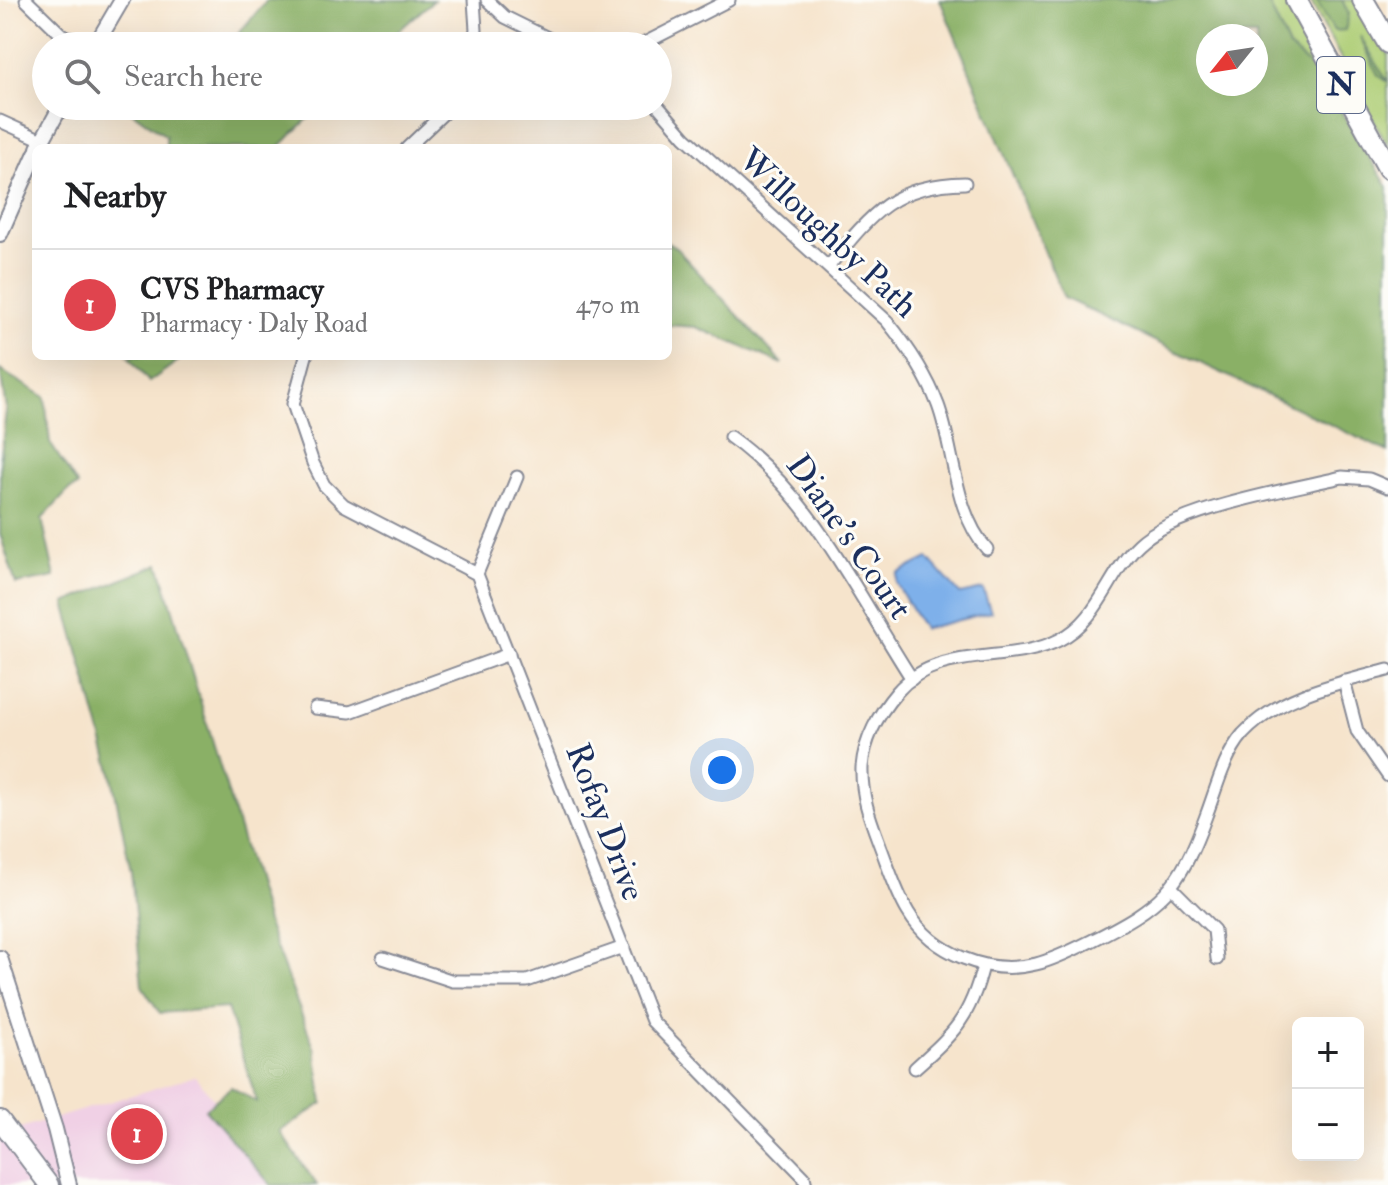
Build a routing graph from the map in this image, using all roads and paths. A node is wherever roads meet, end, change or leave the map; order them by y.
1 (26, 0) edge
2 (122, 0) edge
3 (474, 0) edge
4 (487, 0) edge
5 (729, 0) edge
6 (1296, 0) edge
7 (1363, 0) edge
8 (59, 32) edge
9 (103, 32) edge
10 (475, 32) edge
11 (536, 32) edge
12 (666, 32) edge
13 (1388, 43) edge
14 (53, 120) edge
15 (436, 120) edge
16 (670, 120) edge
17 (0, 121) edge
18 (34, 144) edge
19 (41, 144) edge
20 (411, 144) edge
21 (32, 162) edge
22 (1388, 168) edge
23 (965, 183) dead end
24 (2, 226) edge
25 (829, 266) junction
26 (305, 360) edge
27 (730, 437) dead end
28 (517, 477) dead end
29 (1388, 487) edge
30 (987, 549) dead end
31 (477, 574) junction
32 (509, 654) junction
33 (1388, 670) edge
34 (912, 679) junction
35 (1344, 681) junction
36 (315, 708) dead end
37 (1388, 776) edge
38 (1172, 888) junction
39 (624, 947) junction
40 (0, 958) edge
41 (383, 958) dead end
42 (1217, 959) dead end
43 (983, 966) junction
44 (915, 1068) dead end
45 (0, 1120) edge
46 (49, 1185) edge
47 (69, 1185) edge
48 (806, 1185) edge

1 - 8 street
2 - 9 street
3 - 10 street
4 - 11 street
5 - 12 street
6 - 22 highway, N
7 - 13 highway, N
14 - 19 street
15 - 20 street
16 - 25 street, Willoughby Path
17 - 18 street
21 - 24 street
23 - 25 street
25 - 30 street, Willoughby Path
26 - 31 street
27 - 34 street, Diane's Court
28 - 31 street
29 - 34 street
31 - 32 street, Rofay Drive
32 - 36 street
32 - 39 street, Rofay Drive
33 - 35 street
34 - 43 street
35 - 37 street
35 - 38 street
38 - 42 street
38 - 43 street
39 - 41 street
39 - 48 street, Rofay Drive
40 - 47 street
43 - 44 street
45 - 46 main road

